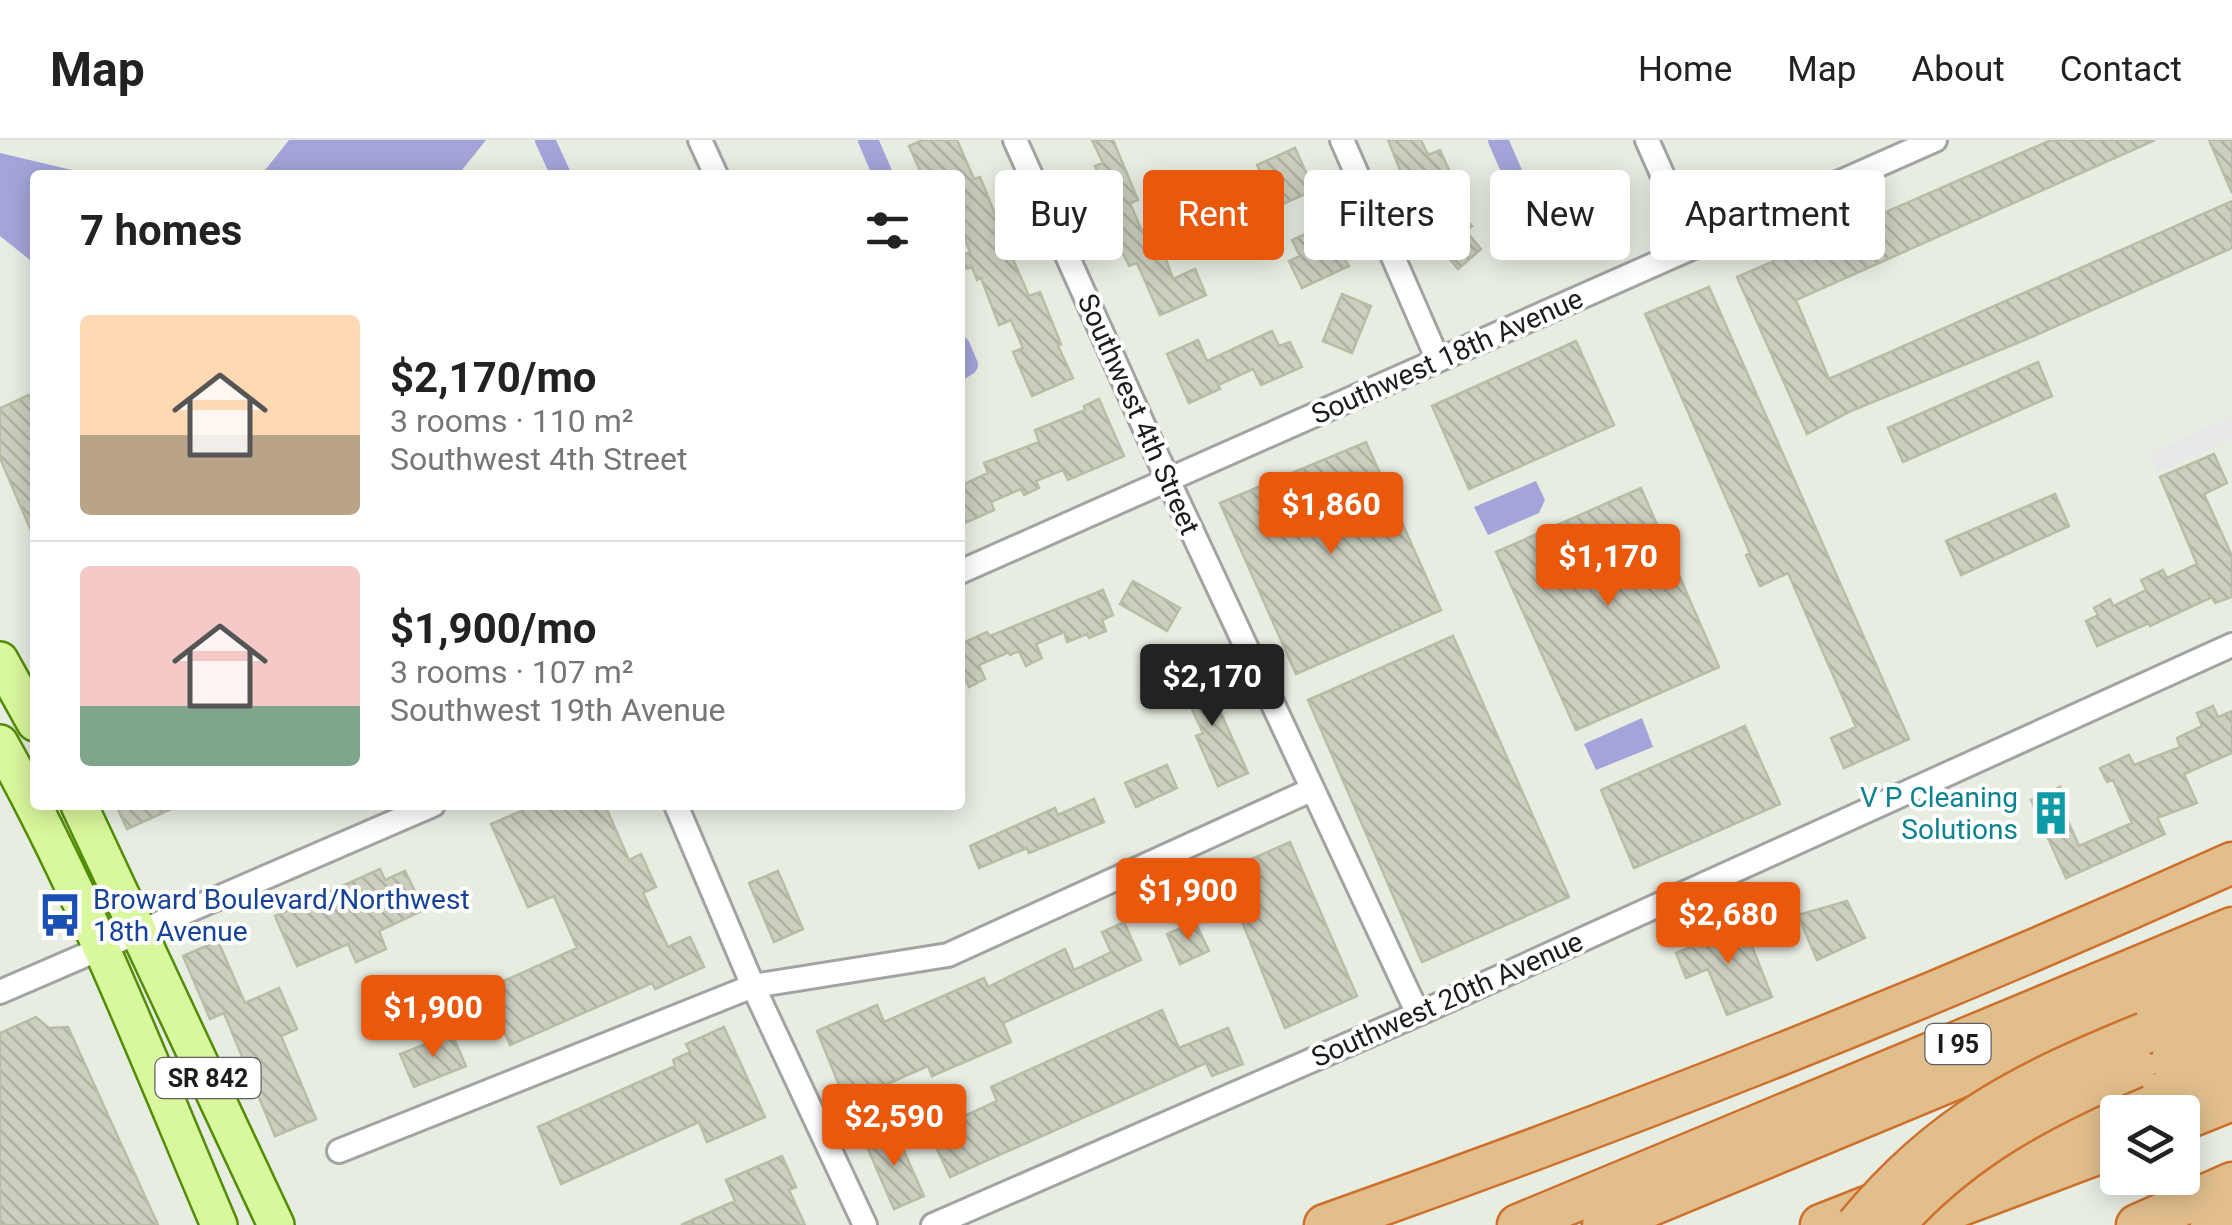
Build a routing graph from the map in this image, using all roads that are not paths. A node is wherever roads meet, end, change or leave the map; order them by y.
1 (700, 140) edge
2 (1015, 140) edge
3 (1342, 140) edge
4 (1647, 140) edge
5 (1935, 140) edge
6 (714, 170) edge
7 (1660, 170) edge
8 (1867, 170) edge
9 (1663, 260) edge
10 (1438, 360) junction
11 (1168, 480) junction
12 (965, 570) edge
13 (2232, 645) edge
14 (0, 660) edge
15 (30, 714) edge
16 (0, 742) edge
17 (1311, 790) junction
18 (30, 797) edge
19 (36, 810) edge
20 (81, 810) edge
21 (421, 810) edge
22 (678, 810) edge
23 (2232, 863) edge
24 (2232, 928) edge
25 (140, 932) junction
26 (102, 948) junction
27 (2232, 964) edge
28 (753, 986) junction
29 (0, 992) edge
30 (2232, 996) edge
31 (1418, 1014) junction
32 (2232, 1026) edge
33 (2150, 1046) junction
34 (2232, 1066) edge
35 (2232, 1100) edge
36 (2200, 1113) edge
37 (338, 1151) dead end
38 (2100, 1153) edge
39 (2232, 1183) edge
40 (2232, 1216) edge
41 (219, 1225) edge
42 (276, 1225) edge
43 (865, 1225) edge
44 (933, 1225) edge
45 (1324, 1225) edge
46 (1518, 1225) edge
47 (1604, 1225) edge
48 (1820, 1225) edge
49 (1857, 1225) edge
50 (1894, 1225) edge
51 (1908, 1225) edge
52 (2136, 1225) edge
53 (2210, 1225) edge

1 - 6 street
2 - 11 street, Southwest 4th Street
3 - 10 street
4 - 7 street
5 - 8 street, Southwest 18th Avenue
9 - 10 street, Southwest 18th Avenue
10 - 11 street, Southwest 18th Avenue
11 - 12 street, Southwest 18th Avenue
11 - 17 street, Southwest 4th Street
13 - 31 street, Southwest 20th Avenue
14 - 15 main road
16 - 18 main road, SR 842
17 - 28 street
17 - 31 street, Southwest 4th Street
19 - 26 main road, SR 842
20 - 25 main road, SR 842
21 - 25 street
22 - 28 street
23 - 45 highway
24 - 46 highway, I 95
25 - 26 street
25 - 42 main road, SR 842
26 - 29 street
26 - 41 main road, SR 842
27 - 47 highway
28 - 37 street
28 - 43 street
30 - 33 highway
31 - 44 street, Southwest 20th Avenue
32 - 33 highway
33 - 49 highway, bridge
33 - 50 highway, bridge
34 - 48 highway
35 - 36 highway
38 - 51 highway
39 - 52 highway
40 - 53 highway

